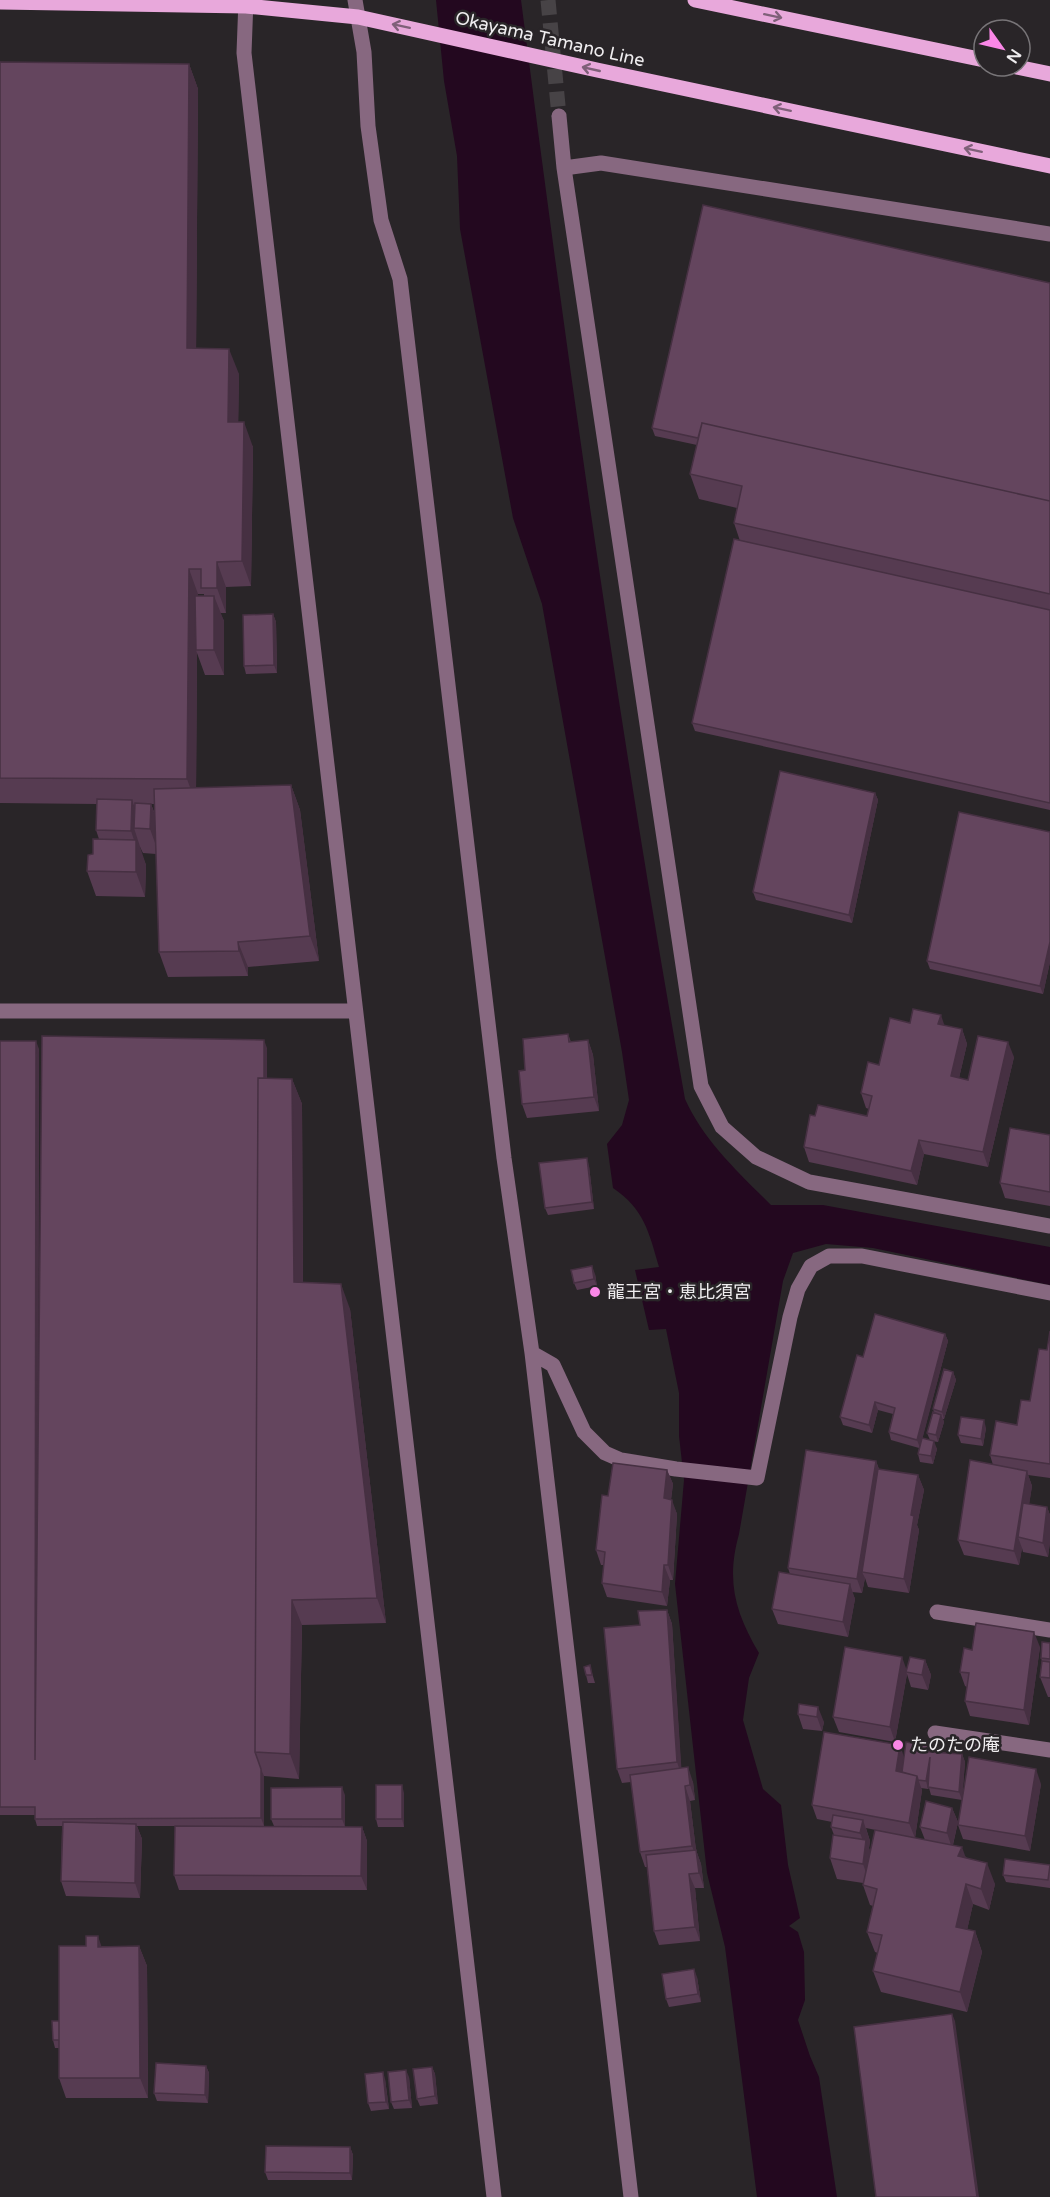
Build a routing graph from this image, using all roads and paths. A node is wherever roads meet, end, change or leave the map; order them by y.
1 (355, 0) edge
2 (695, 0) edge
3 (0, 2) edge
4 (246, 3) edge
5 (358, 17) junction
6 (972, 58) edge
7 (1032, 70) edge
8 (1050, 74) edge
9 (560, 116) tunnel mouth
10 (1050, 166) edge
11 (564, 168) junction
12 (1050, 234) edge
13 (0, 1011) edge
14 (354, 1011) junction
15 (1050, 1227) edge
16 (1050, 1293) edge
17 (532, 1353) junction
18 (938, 1612) dead end
19 (1050, 1630) edge
20 (935, 1733) dead end
21 (1050, 1750) edge
22 (494, 2197) edge
23 (631, 2197) edge

1 - 5 street
2 -> 6 main road
3 - 4 main road, Okayama Tamano Line
4 - 5 main road, Okayama Tamano Line
4 - 14 street
10 -> 5 main road, Okayama Tamano Line
5 - 17 street
7 - 8 main road
9 - 11 street
11 - 12 street
11 - 15 street
13 - 14 street
14 - 22 street
16 - 17 street
17 - 23 street
18 - 19 street
20 - 21 street

